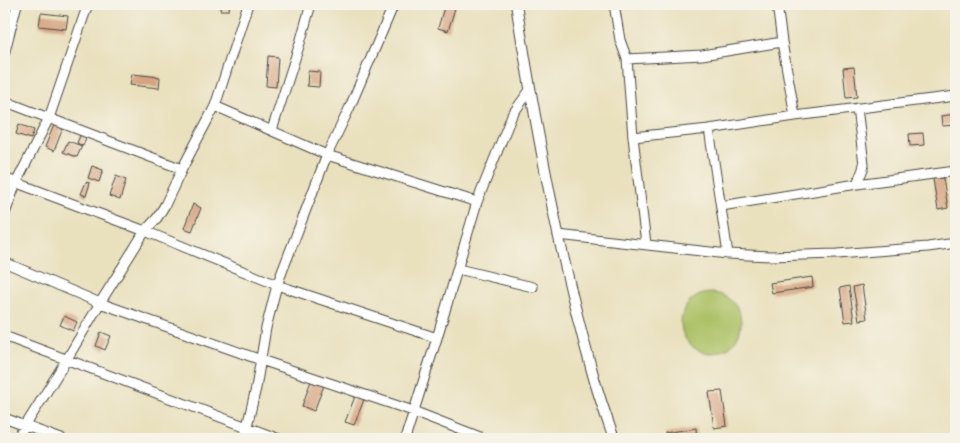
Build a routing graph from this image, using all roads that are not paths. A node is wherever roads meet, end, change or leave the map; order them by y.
1 (17, 4) edge
2 (88, 4) edge
3 (248, 4) edge
4 (311, 4) edge
5 (394, 4) edge
6 (516, 4) edge
7 (614, 4) edge
8 (778, 4) edge
9 (782, 42) junction
10 (4, 55) edge
11 (627, 59) junction
12 (530, 90) junction
13 (956, 96) edge
14 (4, 102) edge
15 (216, 106) junction
16 (856, 108) junction
17 (795, 116) junction
18 (49, 118) junction
19 (709, 128) junction
20 (272, 130) junction
21 (633, 137) junction
22 (327, 155) junction
23 (182, 169) junction
24 (956, 171) edge
25 (4, 178) edge
26 (16, 183) junction
27 (857, 184) junction
28 (477, 202) junction
29 (721, 206) junction
30 (4, 216) edge
31 (145, 231) junction
32 (558, 236) junction
33 (956, 243) edge
34 (646, 244) junction
35 (728, 254) junction
36 (4, 262) edge
37 (458, 269) junction
38 (277, 285) junction
39 (533, 287) dead end
40 (100, 303) junction
41 (4, 336) edge
42 (437, 338) junction
43 (67, 360) junction
44 (261, 360) junction
45 (414, 411) junction
46 (4, 418) edge
47 (25, 426) junction
48 (247, 427) junction
49 (17, 439) edge
50 (61, 439) edge
51 (244, 439) edge
52 (278, 439) edge
53 (404, 439) edge
54 (485, 439) edge
55 (614, 439) edge

1 - 10 street
2 - 18 street
3 - 15 street
4 - 20 street
5 - 22 street
6 - 12 main road
7 - 11 street
8 - 9 street
9 - 11 street
9 - 17 street
11 - 21 street
12 - 28 street
12 - 32 main road
13 - 16 street
14 - 18 street
15 - 20 street
15 - 23 street
16 - 17 street
16 - 27 street
17 - 19 street
18 - 23 street
18 - 26 street
19 - 21 street
19 - 29 street
20 - 22 street
21 - 34 street
22 - 28 street
22 - 38 street
23 - 31 street
24 - 27 street
25 - 26 street
26 - 30 street
26 - 31 street
27 - 29 street
28 - 37 street
29 - 35 street
31 - 38 street
31 - 40 street
32 - 34 street
32 - 55 main road
33 - 35 street
34 - 35 street
36 - 40 street
37 - 39 street
37 - 42 street
38 - 42 street
38 - 44 street
40 - 43 street
40 - 44 street
41 - 43 street
42 - 45 street
43 - 47 street
43 - 48 street
44 - 45 street
44 - 48 street
45 - 53 street
45 - 54 street
46 - 47 street
47 - 49 street
47 - 50 street
48 - 51 street
48 - 52 street

